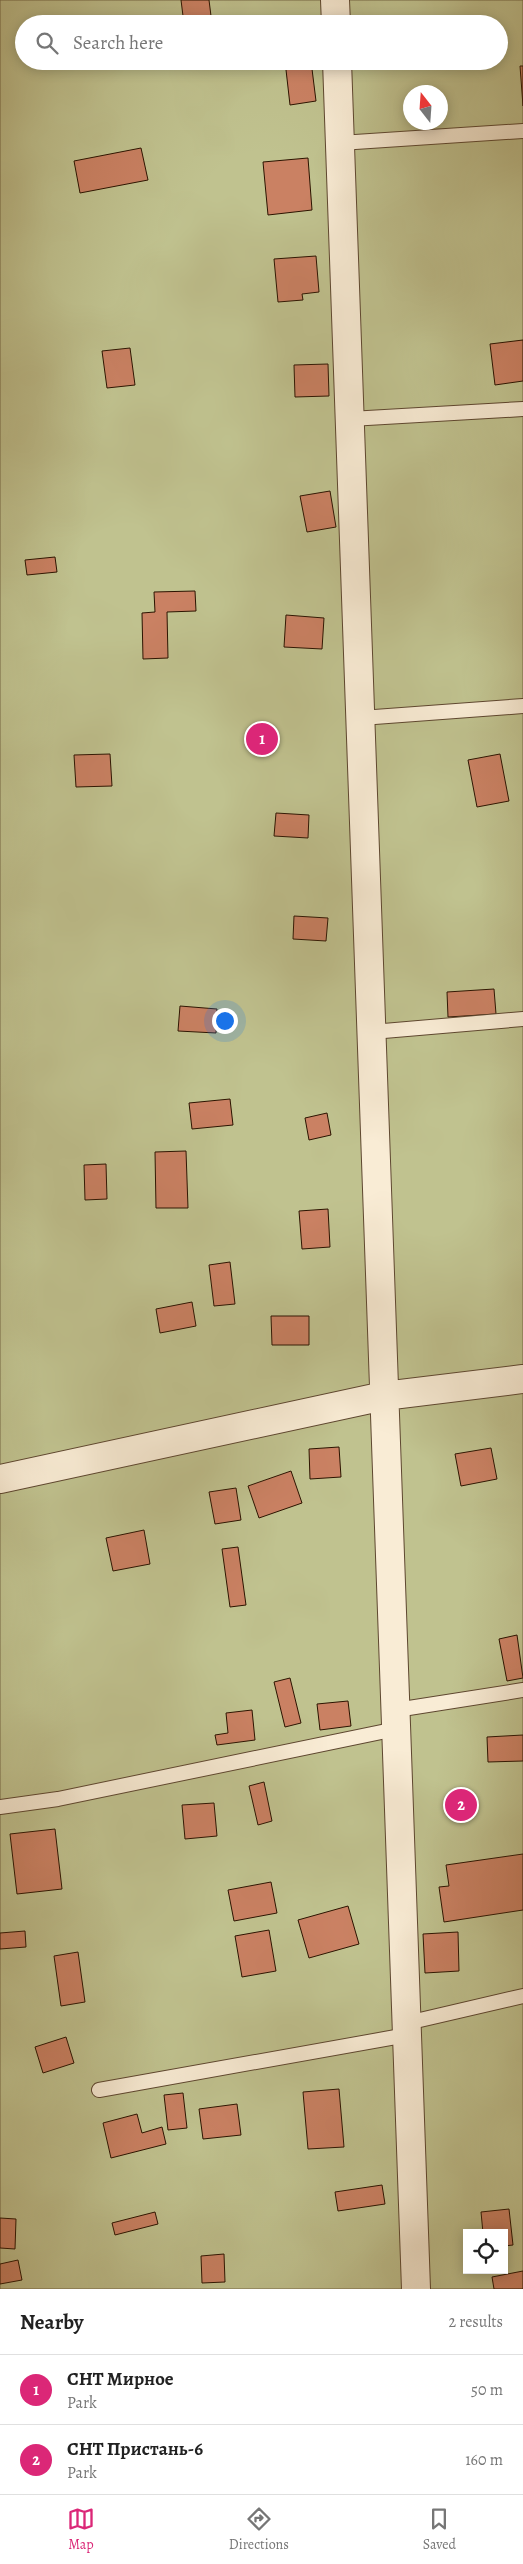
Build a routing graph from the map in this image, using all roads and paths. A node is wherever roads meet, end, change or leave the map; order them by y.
1 (335, 0) edge
2 (336, 15) edge
3 (337, 70) edge
4 (523, 131) edge
5 (340, 143) junction
6 (523, 409) edge
7 (350, 419) junction
8 (523, 706) edge
9 (361, 718) junction
10 (523, 1019) edge
11 (372, 1032) junction
12 (523, 1379) edge
13 (384, 1396) junction
14 (0, 1479) edge
15 (523, 1690) edge
16 (396, 1720) junction
17 (0, 1807) edge
18 (523, 1996) edge
19 (407, 2029) junction
20 (99, 2090) dead end
21 (416, 2289) edge

1 - 2 street
3 - 5 street
4 - 5 lane
5 - 7 street
6 - 7 lane
7 - 9 street
8 - 9 lane
9 - 11 street
10 - 11 lane
11 - 13 street
12 - 13 street
13 - 14 street
13 - 16 street
15 - 16 lane
16 - 17 lane
16 - 19 street
18 - 19 lane
19 - 20 lane
19 - 21 street

